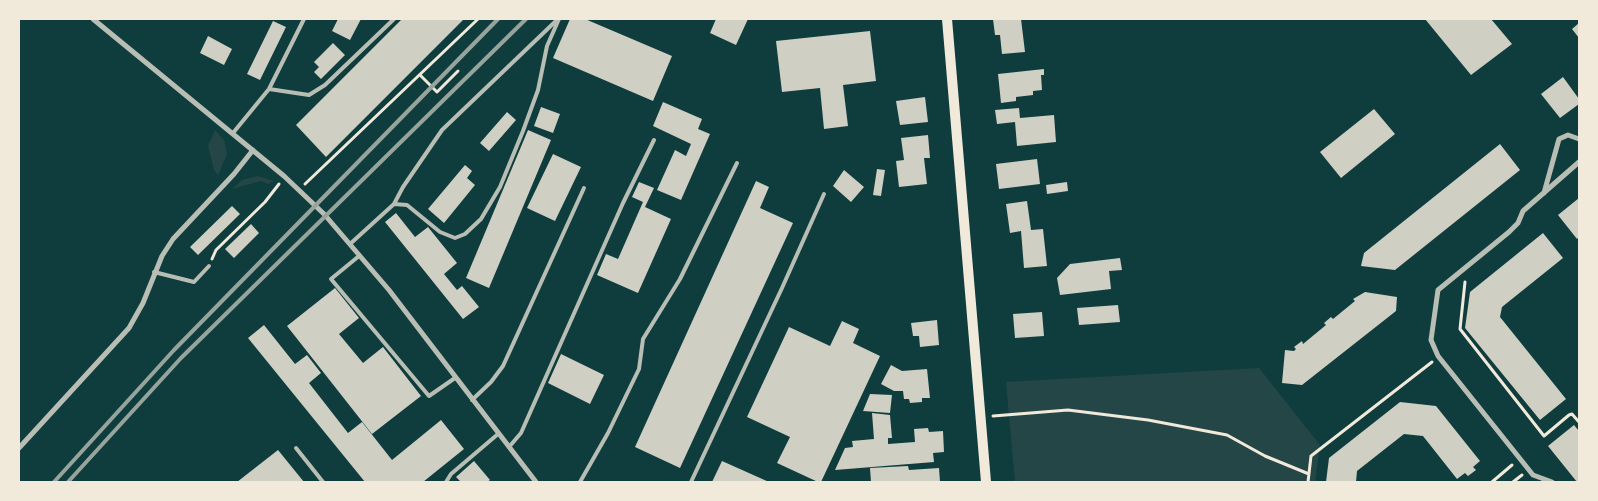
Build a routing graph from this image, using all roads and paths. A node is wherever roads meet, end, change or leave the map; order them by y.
1 (93, 19) edge
2 (304, 19) edge
3 (394, 19) edge
4 (478, 19) edge
5 (559, 19) edge
6 (947, 19) edge
7 (458, 71) dead end
8 (420, 75) junction
9 (269, 89) junction
10 (233, 133) junction
11 (1579, 139) edge
12 (654, 140) dead end
13 (253, 150) junction
14 (1579, 162) edge
15 (737, 163) dead end
16 (284, 176) junction
17 (584, 188) dead end
18 (300, 190) junction
19 (1544, 193) junction
20 (824, 194) dead end
21 (394, 204) junction
22 (350, 244) junction
23 (359, 256) junction
24 (209, 266) joint
25 (1466, 266) junction
26 (154, 272) junction
27 (1438, 356) junction
28 (455, 378) junction
29 (472, 400) junction
30 (981, 416) junction
31 (1579, 422) edge
32 (498, 434) junction
33 (509, 447) junction
34 (19, 448) edge
35 (296, 448) dead end
36 (1520, 458) junction
37 (1309, 474) junction
38 (323, 482) edge
39 (446, 482) edge
40 (536, 482) edge
41 (580, 482) edge
42 (690, 482) edge
43 (986, 482) edge
44 (1308, 482) edge
45 (1492, 482) edge
46 (1552, 482) edge

1 - 10 street
2 - 9 lane
3 - 9 lane
4 - 8 path
5 - 21 lane
5 - 21 lane
6 - 30 main road
7 - 8 path
8 - 18 path
9 - 10 lane
10 - 13 street
11 - 19 street
12 - 33 lane
13 - 16 street
13 - 26 street
14 - 19 street
15 - 41 lane
16 - 18 street
16 - 24 path
17 - 29 lane
18 - 22 street
19 - 25 street
20 - 42 lane
21 - 22 lane
22 - 23 street
23 - 28 street
23 - 28 lane
24 - 26 lane
25 - 27 street
25 - 31 path
26 - 34 street
27 - 36 street
27 - 37 path
28 - 29 street
29 - 32 street
30 - 37 path
30 - 43 main road
32 - 33 street
32 - 39 lane
33 - 40 street
35 - 38 lane
36 - 45 path
36 - 46 street
37 - 44 path

